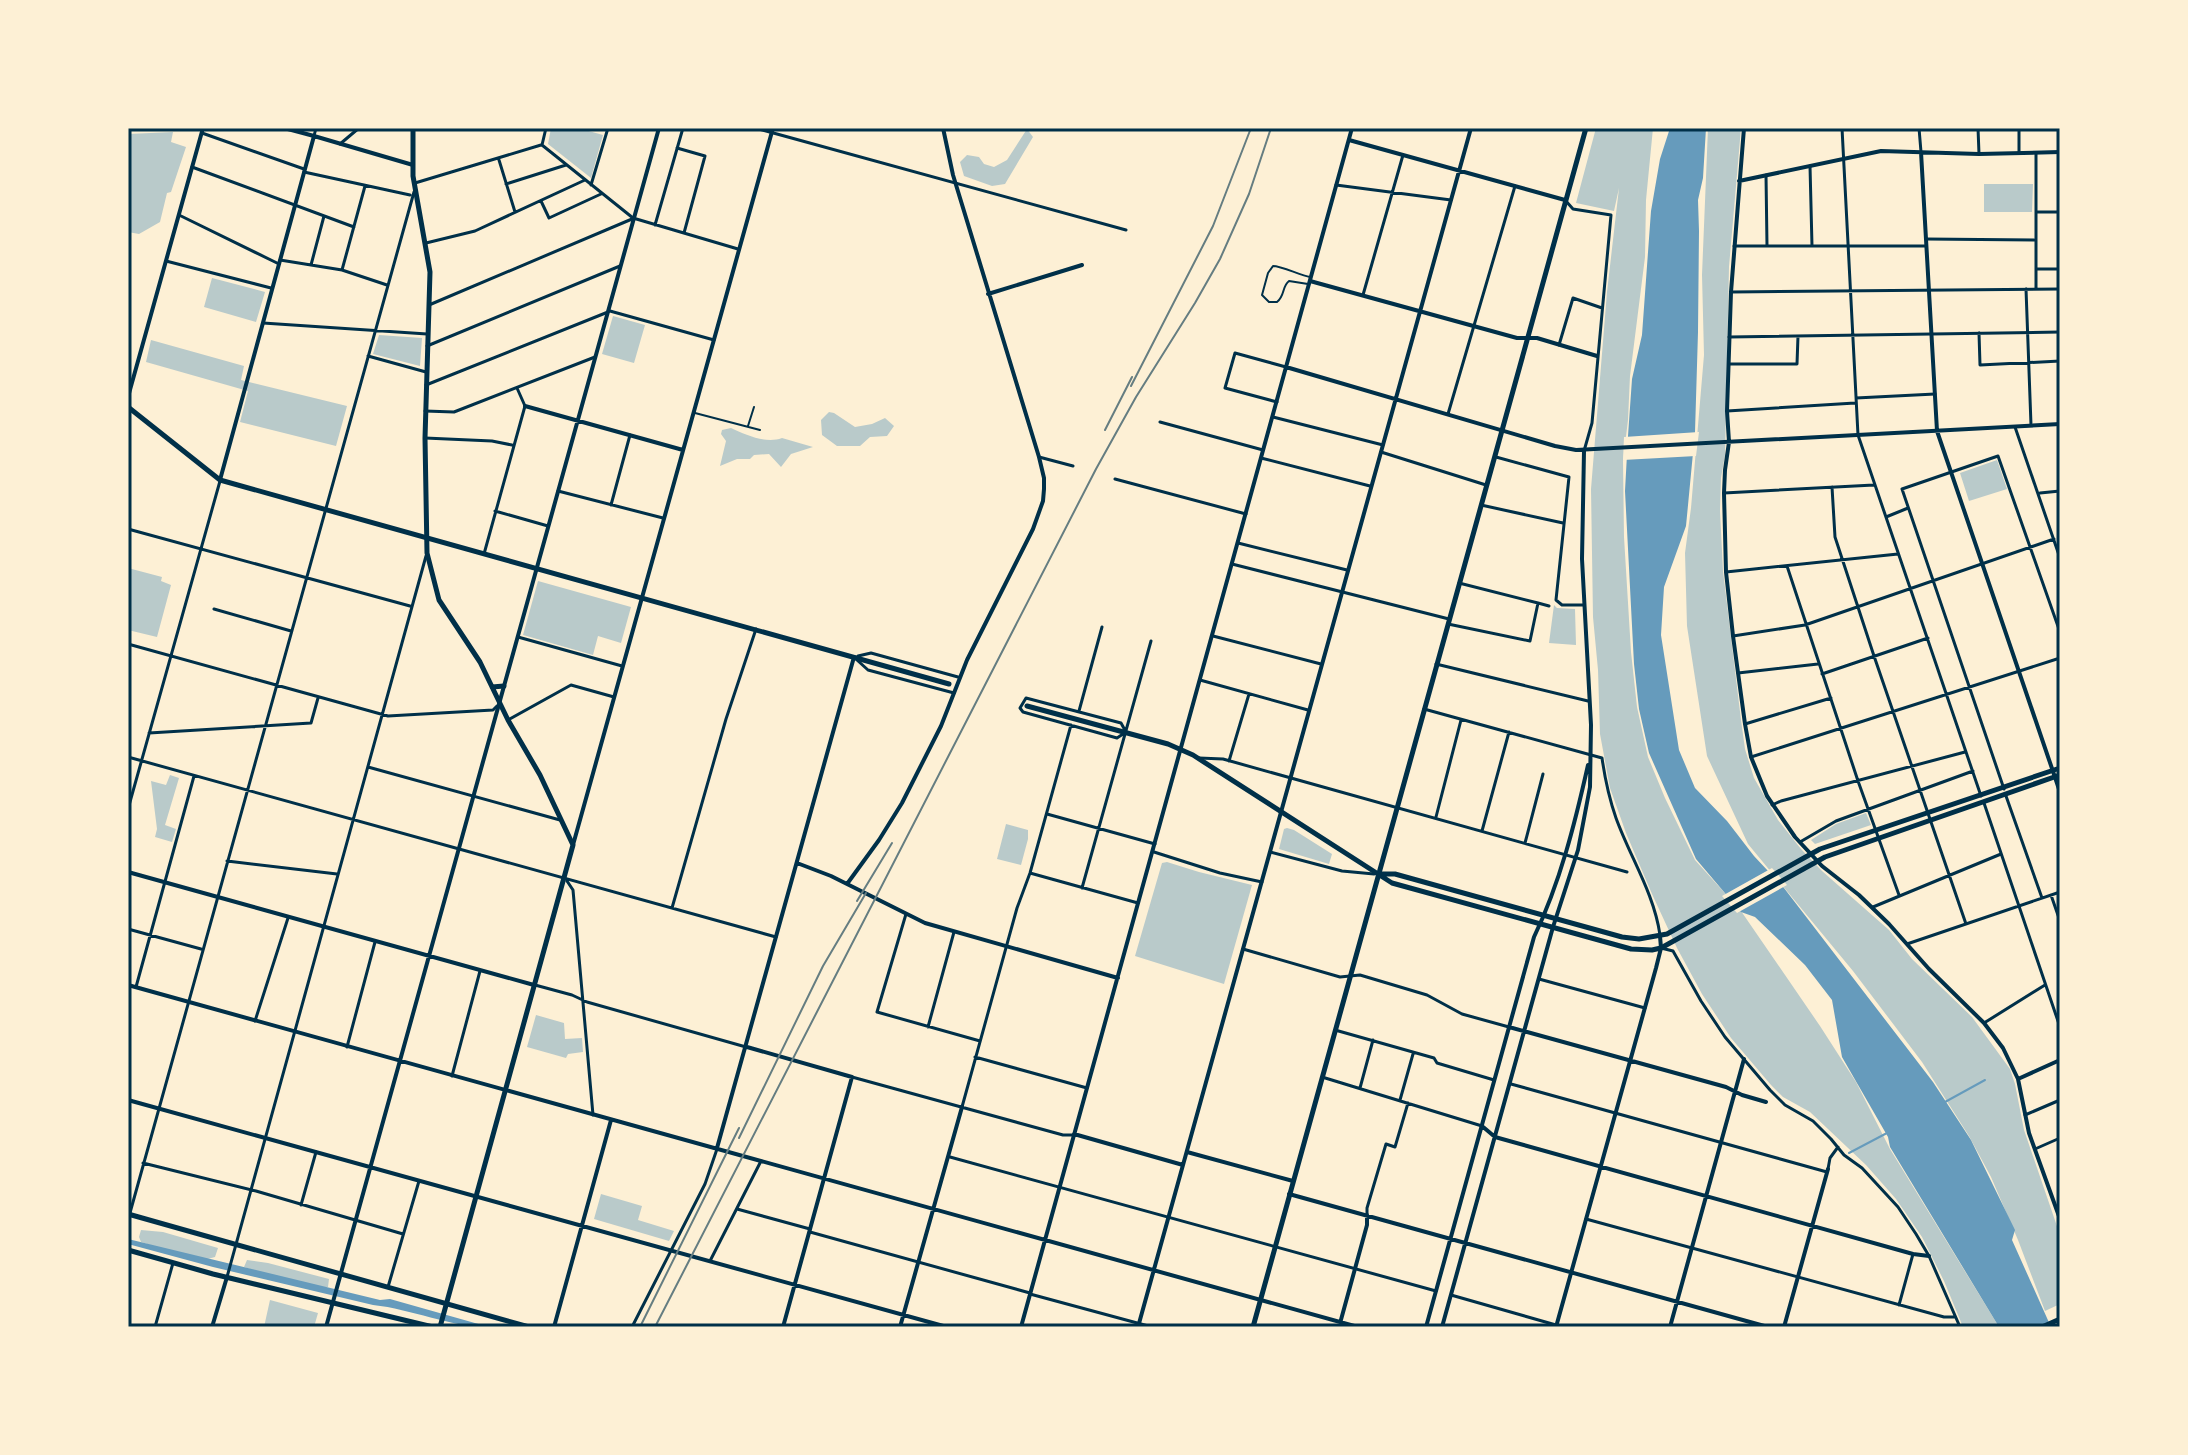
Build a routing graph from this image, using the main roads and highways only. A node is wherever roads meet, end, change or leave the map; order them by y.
1 (413, 128) edge
2 (1586, 128) edge
3 (128, 407) edge
4 (427, 538) junction
5 (949, 684) dead end
6 (504, 686) road end
7 (492, 687) junction
8 (1027, 706) dead end
9 (2060, 768) edge
10 (2056, 774) edge
11 (1930, 816) junction
12 (1378, 874) junction
13 (128, 1216) edge
14 (128, 1250) edge
15 (446, 1304) junction
16 (2060, 1319) edge
17 (440, 1324) edge
18 (433, 1327) edge
19 (529, 1327) edge
20 (1253, 1327) edge
21 (2042, 1327) edge

1 - 4 main road
2 - 12 main road
3 - 4 main road
4 - 5 main road
4 - 7 main road
6 - 7 main road
7 - 15 main road
8 - 12 main road
9 - 10 main road
10 - 11 main road
10 - 11 main road
11 - 12 main road
11 - 12 main road
12 - 20 main road
13 - 15 main road
14 - 18 main road
15 - 17 main road
15 - 19 main road
16 - 21 main road

